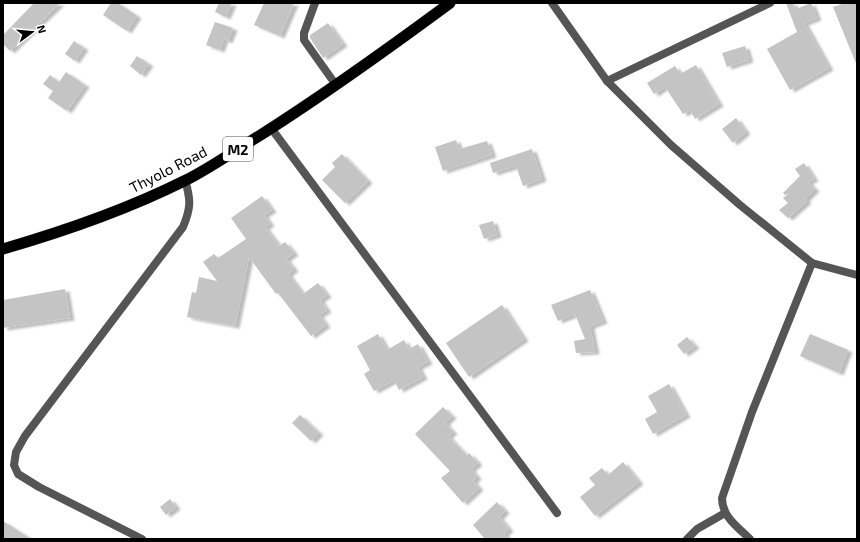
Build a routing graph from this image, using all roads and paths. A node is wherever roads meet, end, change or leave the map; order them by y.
1 (315, 3) edge
2 (450, 3) edge
3 (552, 3) edge
4 (770, 3) edge
5 (607, 81) junction
6 (336, 85) junction
7 (272, 128) junction
8 (185, 180) junction
9 (3, 249) edge
10 (812, 263) junction
11 (857, 275) edge
12 (557, 513) dead end
13 (725, 513) junction
14 (142, 539) edge
15 (687, 539) edge
16 (750, 539) edge

1 - 6 street
2 - 6 highway, Thyolo Road / M2
3 - 5 street
4 - 5 street
5 - 10 street
6 - 7 highway, Thyolo Road / M2
7 - 8 highway, Thyolo Road / M2
7 - 12 street
8 - 9 highway, Thyolo Road / M2
8 - 14 street
10 - 11 street
10 - 13 street
13 - 15 street
13 - 16 street

